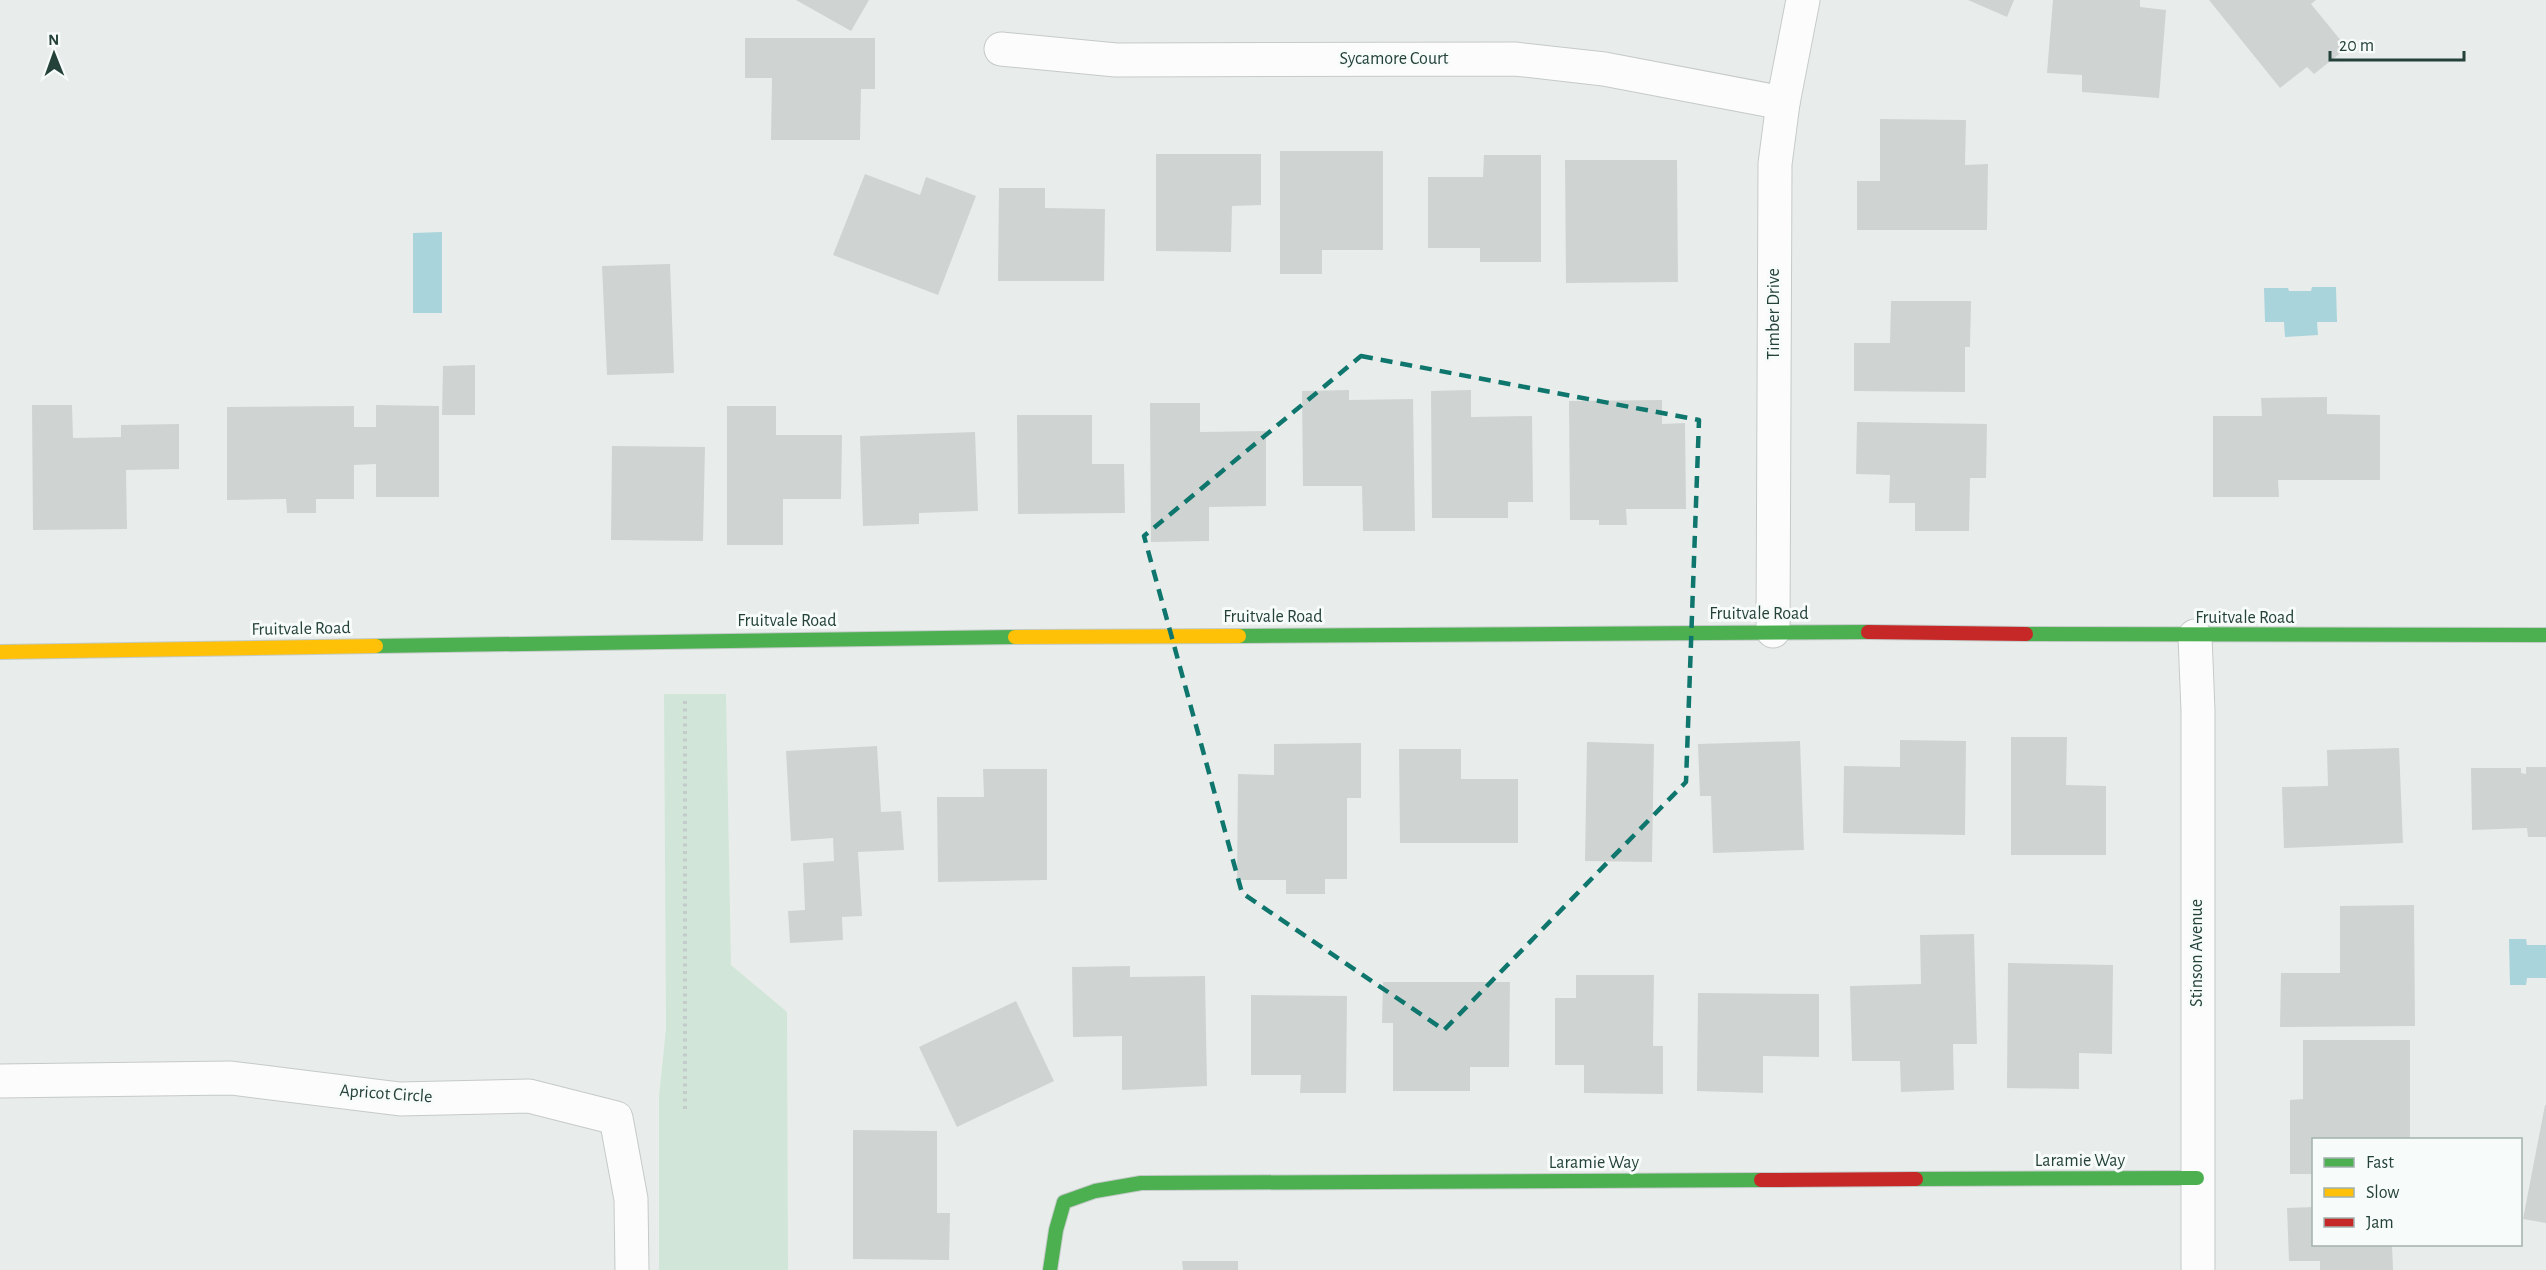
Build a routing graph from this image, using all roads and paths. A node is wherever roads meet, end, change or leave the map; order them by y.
1 (1803, 0) edge
2 (1001, 50) dead end
3 (1783, 103) junction
4 (1773, 631) junction
5 (2546, 635) edge
6 (2195, 636) junction
7 (0, 652) edge
8 (685, 701) dead end
9 (0, 1081) edge
10 (685, 1110) dead end
11 (2197, 1178) junction
12 (632, 1270) edge
13 (1050, 1270) edge
14 (2198, 1270) edge

1 - 3 street, Timber Drive
2 - 3 street, Sycamore Court
3 - 4 street, Timber Drive
4 - 6 street, Fruitvale Road
4 - 7 street, Fruitvale Road
5 - 6 street, Fruitvale Road
6 - 11 street, Stinson Avenue
8 - 10 path
9 - 12 street, Apricot Circle
11 - 13 street, Laramie Way
11 - 14 street, Stinson Avenue

